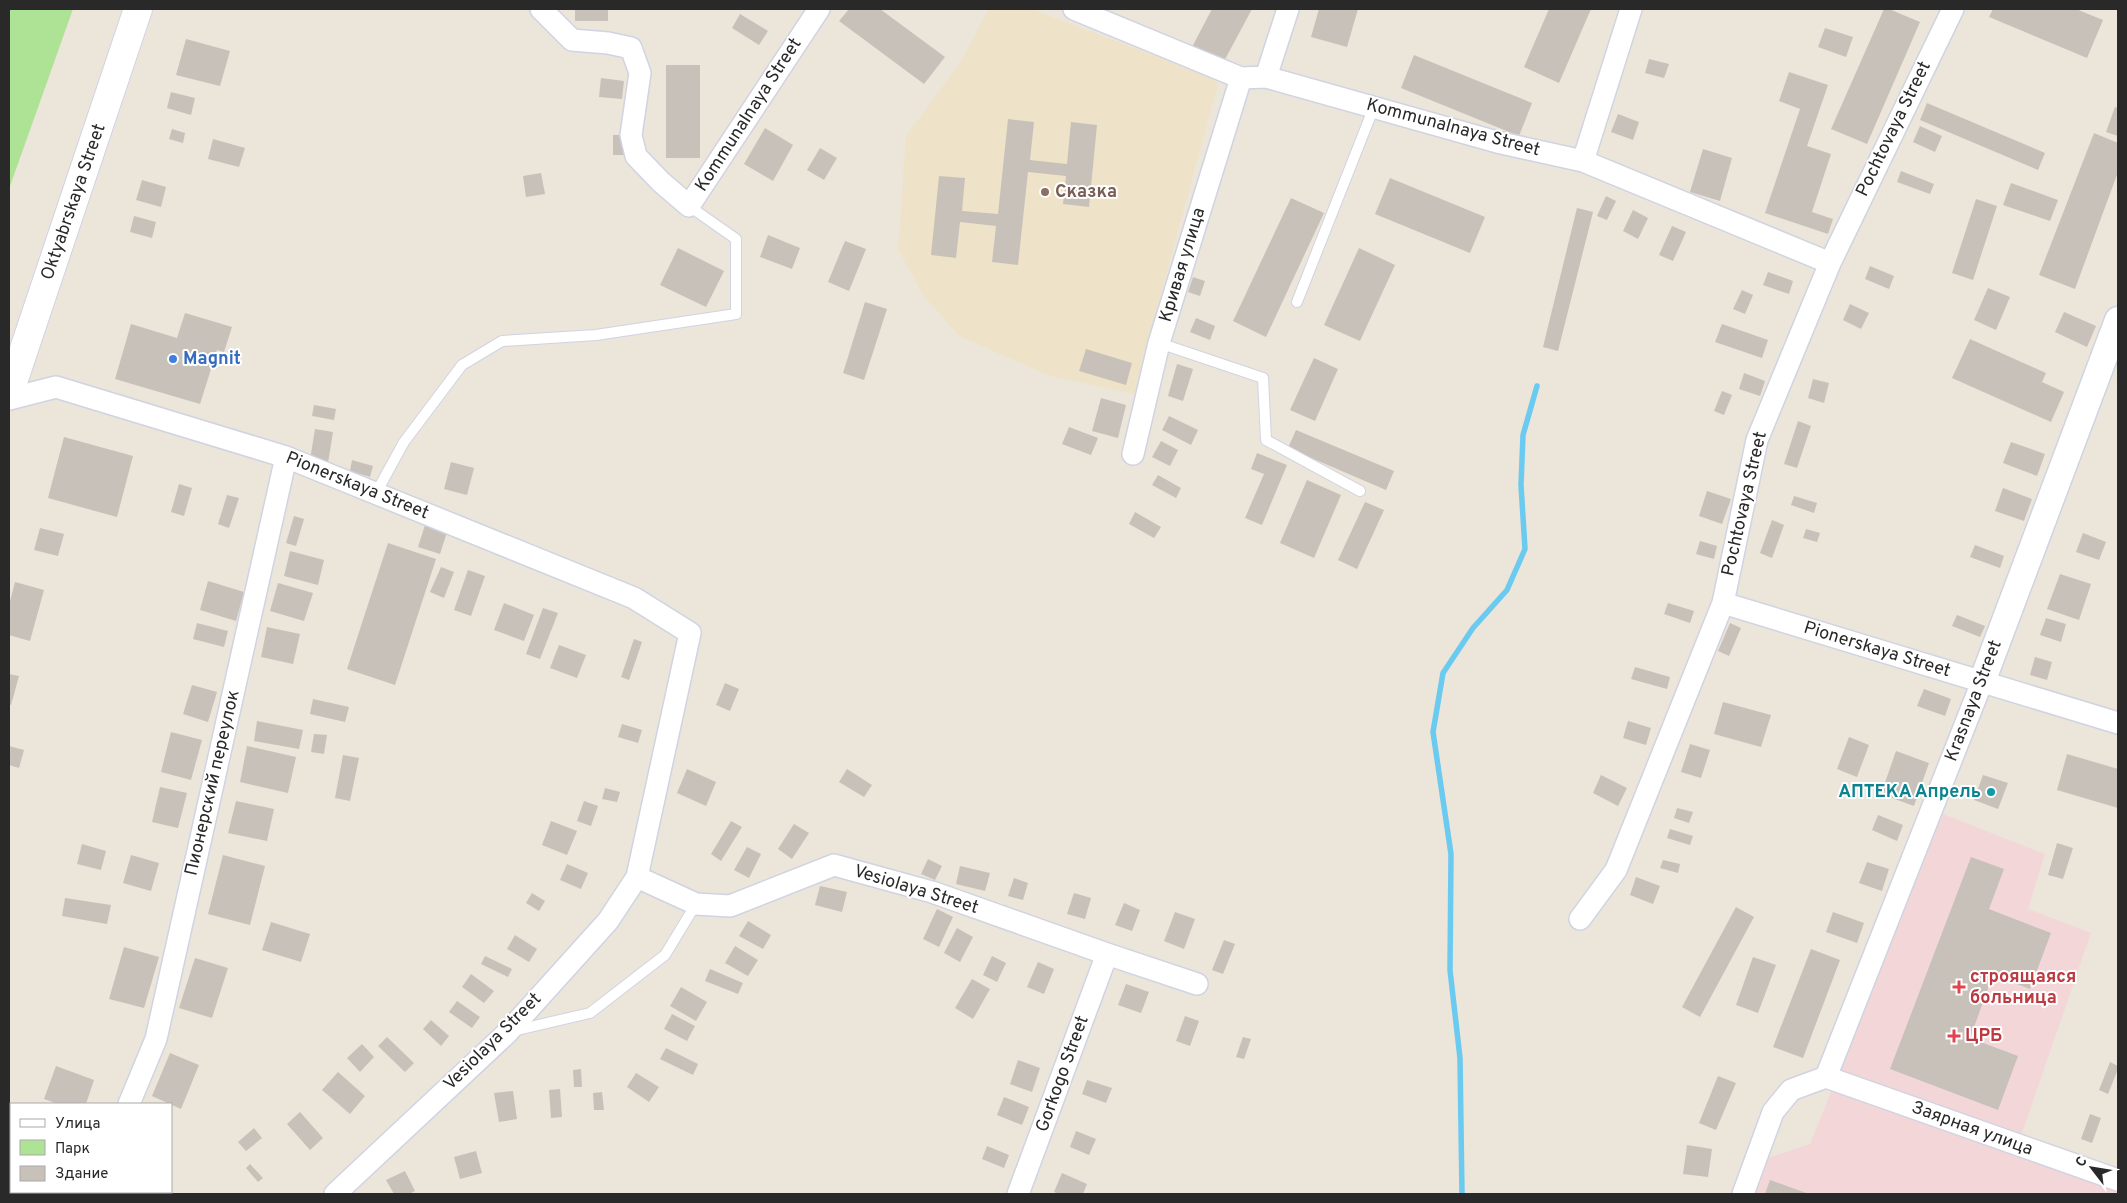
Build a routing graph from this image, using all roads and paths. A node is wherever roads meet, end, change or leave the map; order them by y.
1 (138, 9) edge
2 (541, 9) edge
3 (819, 9) edge
4 (1074, 9) edge
5 (1288, 9) edge
6 (1631, 9) edge
7 (1953, 9) edge
8 (1266, 77) junction
9 (1241, 78) junction
10 (1374, 107) junction
11 (1583, 161) junction
12 (689, 206) junction
13 (1830, 263) junction
14 (1298, 302) dead end
15 (2118, 320) edge
16 (1159, 343) junction
17 (9, 394) edge
18 (9, 399) edge
19 (1133, 454) dead end
20 (286, 457) junction
21 (1360, 491) dead end
22 (376, 494) junction
23 (1723, 603) junction
24 (690, 634) joint
25 (1982, 682) junction
26 (2118, 723) edge
27 (637, 877) junction
28 (696, 904) junction
29 (1580, 919) dead end
30 (1107, 954) junction
31 (1197, 984) dead end
32 (507, 1033) junction
33 (1826, 1077) junction
34 (129, 1103) edge
35 (2118, 1178) edge
36 (335, 1194) edge
37 (1018, 1194) edge
38 (1743, 1194) edge

1 - 17 main road, Oktyabrskaya Street
2 - 12 street, Kommunalnaya Street
3 - 12 street, Kommunalnaya Street
4 - 9 street, Kommunalnaya Street
5 - 8 street
6 - 11 street
7 - 13 street, Pochtovaya Street
8 - 9 street, Kommunalnaya Street
8 - 10 street, Kommunalnaya Street
9 - 16 street, Кривая улица
10 - 11 street, Kommunalnaya Street
10 - 14 lane
11 - 13 street, Kommunalnaya Street
12 - 22 lane
13 - 23 street, Pochtovaya Street
15 - 25 street, Krasnaya Street
16 - 19 street, Кривая улица
16 - 21 lane
18 - 20 street, Pionerskaya Street
20 - 22 street, Pionerskaya Street
20 - 34 street, Пионерский переулок
22 - 24 street, Pionerskaya Street
23 - 25 street, Pionerskaya Street
23 - 29 street, Pochtovaya Street
24 - 27 street, Vesiolaya Street
25 - 26 street, Pionerskaya Street
25 - 33 street, Krasnaya Street
27 - 28 street, Vesiolaya Street
27 - 32 street, Vesiolaya Street
28 - 30 street, Vesiolaya Street
28 - 32 lane
30 - 31 street, Vesiolaya Street
30 - 37 street, Gorkogo Street
32 - 36 street, Vesiolaya Street
33 - 35 street, Заярная улица
33 - 38 street

